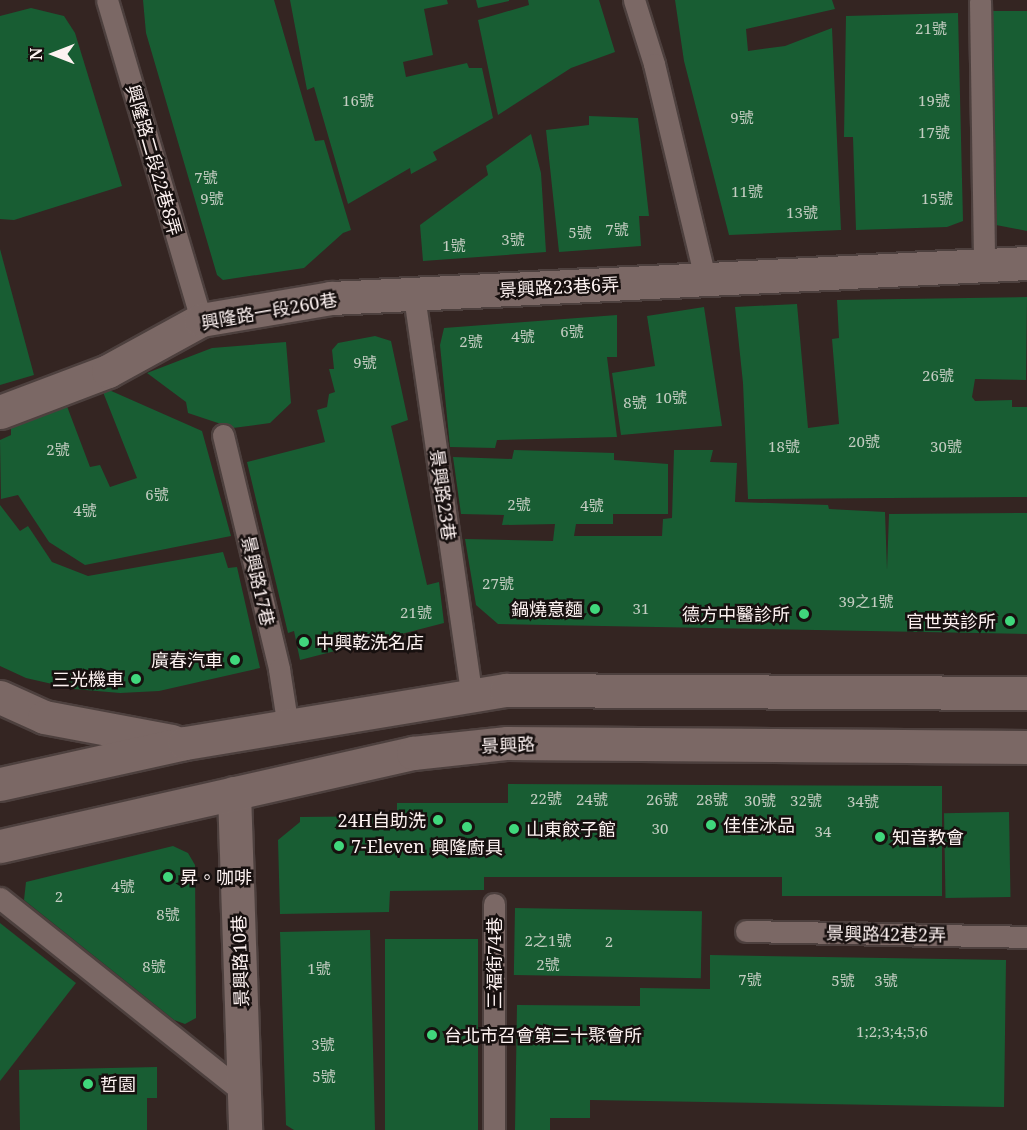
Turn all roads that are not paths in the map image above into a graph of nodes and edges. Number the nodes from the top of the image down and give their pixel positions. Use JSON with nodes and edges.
{"nodes":[{"id":1,"x":107,"y":0,"type":"edge"},
{"id":2,"x":634,"y":0,"type":"edge"},
{"id":3,"x":973,"y":0,"type":"edge"},
{"id":4,"x":989,"y":0,"type":"edge"},
{"id":5,"x":980,"y":1,"type":"edge"},
{"id":6,"x":1027,"y":263,"type":"edge"},
{"id":7,"x":984,"y":264,"type":"junction"},
{"id":8,"x":705,"y":278,"type":"junction"},
{"id":9,"x":414,"y":296,"type":"junction"},
{"id":10,"x":201,"y":320,"type":"junction"},
{"id":11,"x":0,"y":412,"type":"edge"},
{"id":12,"x":223,"y":435,"type":"dead end"},
{"id":13,"x":471,"y":693,"type":"junction"},
{"id":14,"x":1027,"y":693,"type":"edge"},
{"id":15,"x":0,"y":697,"type":"edge"},
{"id":16,"x":288,"y":727,"type":"junction"},
{"id":17,"x":185,"y":743,"type":"junction"},
{"id":18,"x":1027,"y":747,"type":"edge"},
{"id":19,"x":0,"y":784,"type":"edge"},
{"id":20,"x":234,"y":793,"type":"junction"},
{"id":21,"x":0,"y":846,"type":"edge"},
{"id":22,"x":0,"y":898,"type":"edge"},
{"id":23,"x":494,"y":904,"type":"dead end"},
{"id":24,"x":746,"y":932,"type":"dead end"},
{"id":25,"x":1027,"y":937,"type":"edge"},
{"id":26,"x":244,"y":1093,"type":"junction"},
{"id":27,"x":245,"y":1130,"type":"edge"},
{"id":28,"x":494,"y":1130,"type":"edge"}],
"edges":[{"from":1,"to":10,"type":"lane","name":"興隆路二段22巷8弄"},
{"from":2,"to":8,"type":"lane"},
{"from":3,"to":5,"type":"lane"},
{"from":4,"to":5,"type":"lane"},
{"from":5,"to":7,"type":"lane"},
{"from":6,"to":7,"type":"street","name":"景興路23巷6弄"},
{"from":7,"to":8,"type":"street","name":"景興路23巷6弄"},
{"from":8,"to":9,"type":"street","name":"景興路23巷6弄"},
{"from":9,"to":10,"type":"street","name":"興隆路一段260巷"},
{"from":9,"to":13,"type":"lane","name":"景興路23巷"},
{"from":10,"to":11,"type":"street","name":"興隆路一段260巷"},
{"from":12,"to":16,"type":"lane","name":"景興路17巷"},
{"from":13,"to":14,"type":"street"},
{"from":13,"to":16,"type":"street"},
{"from":15,"to":17,"type":"street"},
{"from":16,"to":17,"type":"street"},
{"from":17,"to":19,"type":"street"},
{"from":18,"to":20,"type":"street","name":"景興路"},
{"from":20,"to":21,"type":"street","name":"景興路"},
{"from":20,"to":26,"type":"street","name":"景興路10巷"},
{"from":22,"to":26,"type":"lane"},
{"from":23,"to":28,"type":"lane","name":"三福街74巷"},
{"from":24,"to":25,"type":"lane","name":"景興路42巷2弄"},
{"from":26,"to":27,"type":"street","name":"景興路10巷"}]}
